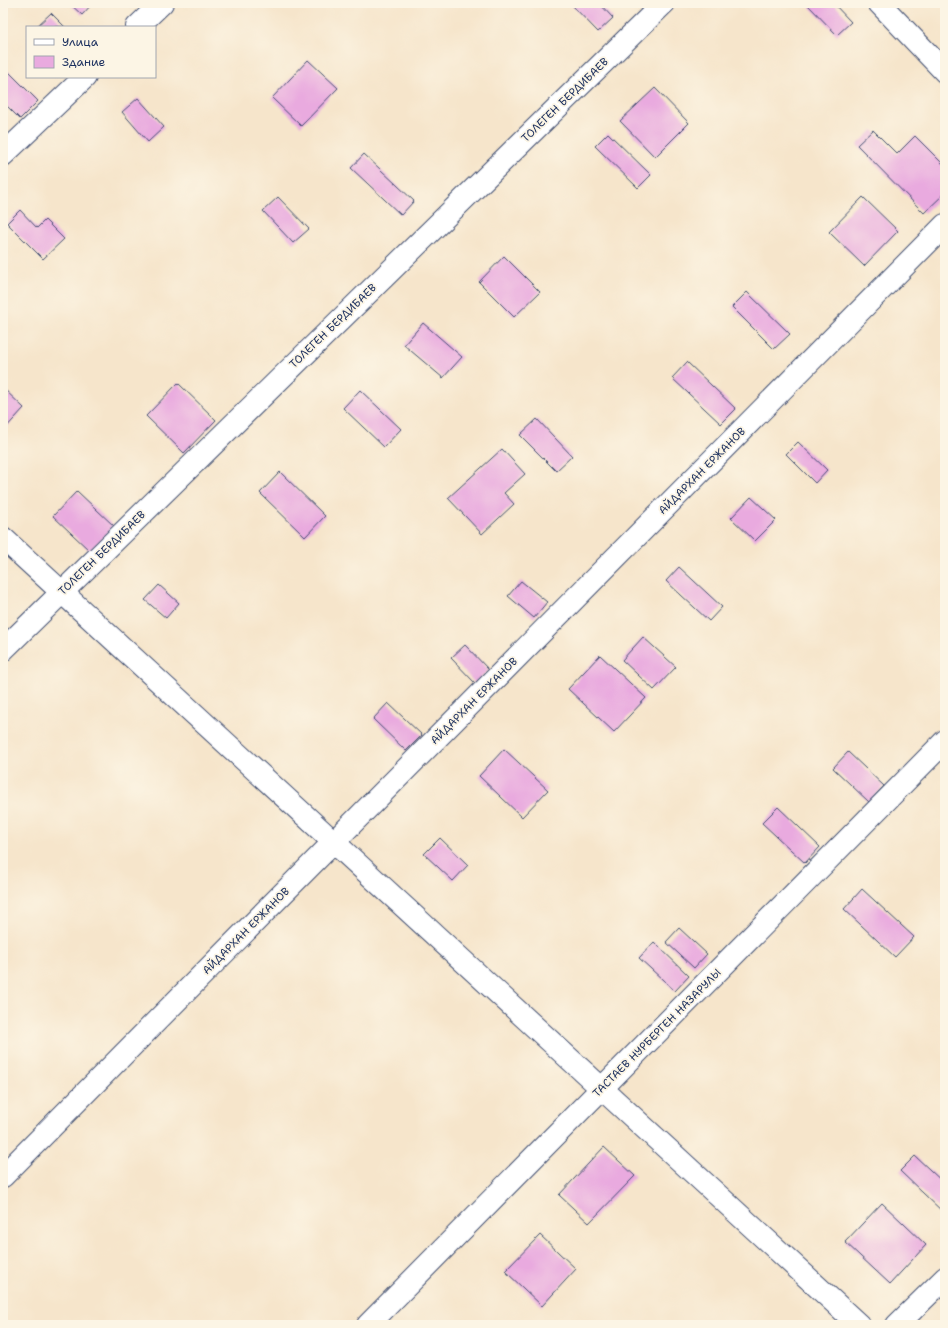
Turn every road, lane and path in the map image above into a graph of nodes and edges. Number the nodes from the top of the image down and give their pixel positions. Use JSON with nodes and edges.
{"nodes":[{"id":1,"x":162,"y":3,"type":"edge"},
{"id":2,"x":664,"y":3,"type":"edge"},
{"id":3,"x":879,"y":3,"type":"edge"},
{"id":4,"x":138,"y":26,"type":"edge"},
{"id":5,"x":945,"y":72,"type":"edge"},
{"id":6,"x":83,"y":78,"type":"edge"},
{"id":7,"x":3,"y":155,"type":"edge"},
{"id":8,"x":945,"y":226,"type":"edge"},
{"id":9,"x":3,"y":538,"type":"edge"},
{"id":10,"x":62,"y":592,"type":"junction"},
{"id":11,"x":3,"y":650,"type":"edge"},
{"id":12,"x":945,"y":741,"type":"edge"},
{"id":13,"x":334,"y":842,"type":"junction"},
{"id":14,"x":602,"y":1089,"type":"junction"},
{"id":15,"x":3,"y":1176,"type":"edge"},
{"id":16,"x":945,"y":1278,"type":"edge"},
{"id":17,"x":368,"y":1325,"type":"edge"},
{"id":18,"x":859,"y":1325,"type":"edge"},
{"id":19,"x":897,"y":1325,"type":"edge"}],
"edges":[{"from":1,"to":4,"type":"street"},
{"from":2,"to":10,"type":"street","name":"ТОЛЕГЕН БЕРДИБАЕВ"},
{"from":3,"to":5,"type":"street"},
{"from":6,"to":7,"type":"street"},
{"from":8,"to":13,"type":"street","name":"АЙДАРХАН ЕРЖАНОВ"},
{"from":9,"to":10,"type":"street"},
{"from":10,"to":11,"type":"street","name":"ТОЛЕГЕН БЕРДИБАЕВ"},
{"from":10,"to":13,"type":"street"},
{"from":12,"to":14,"type":"street","name":"ТАСТАЕВ НУРБЕРГЕН НАЗАРУЛЫ"},
{"from":13,"to":14,"type":"street"},
{"from":13,"to":15,"type":"street","name":"АЙДАРХАН ЕРЖАНОВ"},
{"from":14,"to":17,"type":"street","name":"ТАСТАЕВ НУРБЕРГЕН НАЗАРУЛЫ"},
{"from":14,"to":18,"type":"street"},
{"from":16,"to":19,"type":"street"}]}
